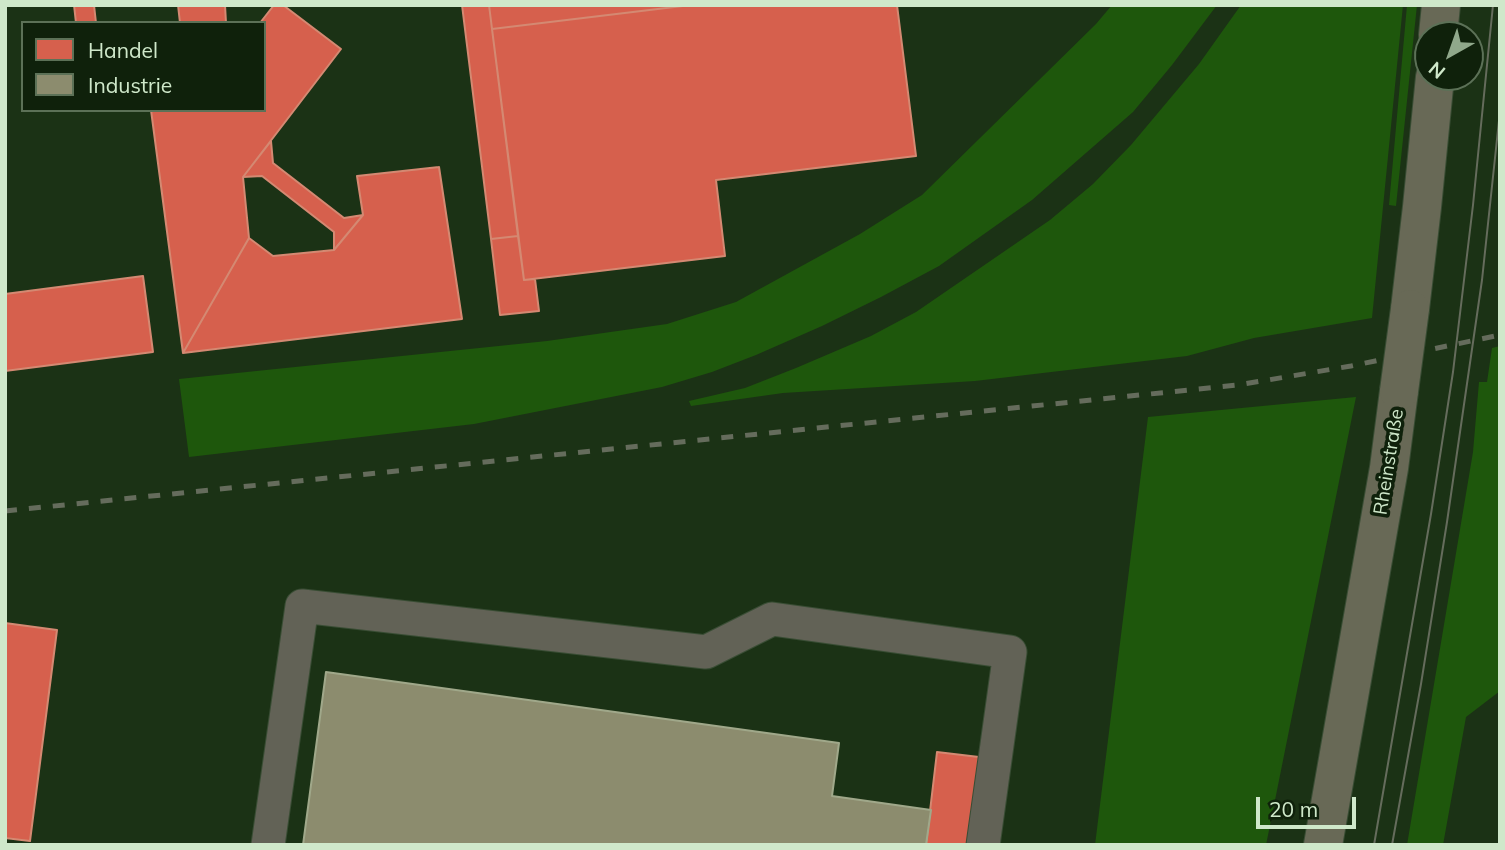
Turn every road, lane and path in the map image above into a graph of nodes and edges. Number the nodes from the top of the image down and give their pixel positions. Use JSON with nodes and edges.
{"nodes":[{"id":1,"x":1434,"y":91,"type":"edge"},
{"id":2,"x":268,"y":845,"type":"edge"},
{"id":3,"x":983,"y":845,"type":"edge"},
{"id":4,"x":1323,"y":845,"type":"edge"}],
"edges":[{"from":1,"to":4,"type":"main road","name":"Rheinstraße","bridge":true},
{"from":2,"to":3,"type":"lane"}]}
